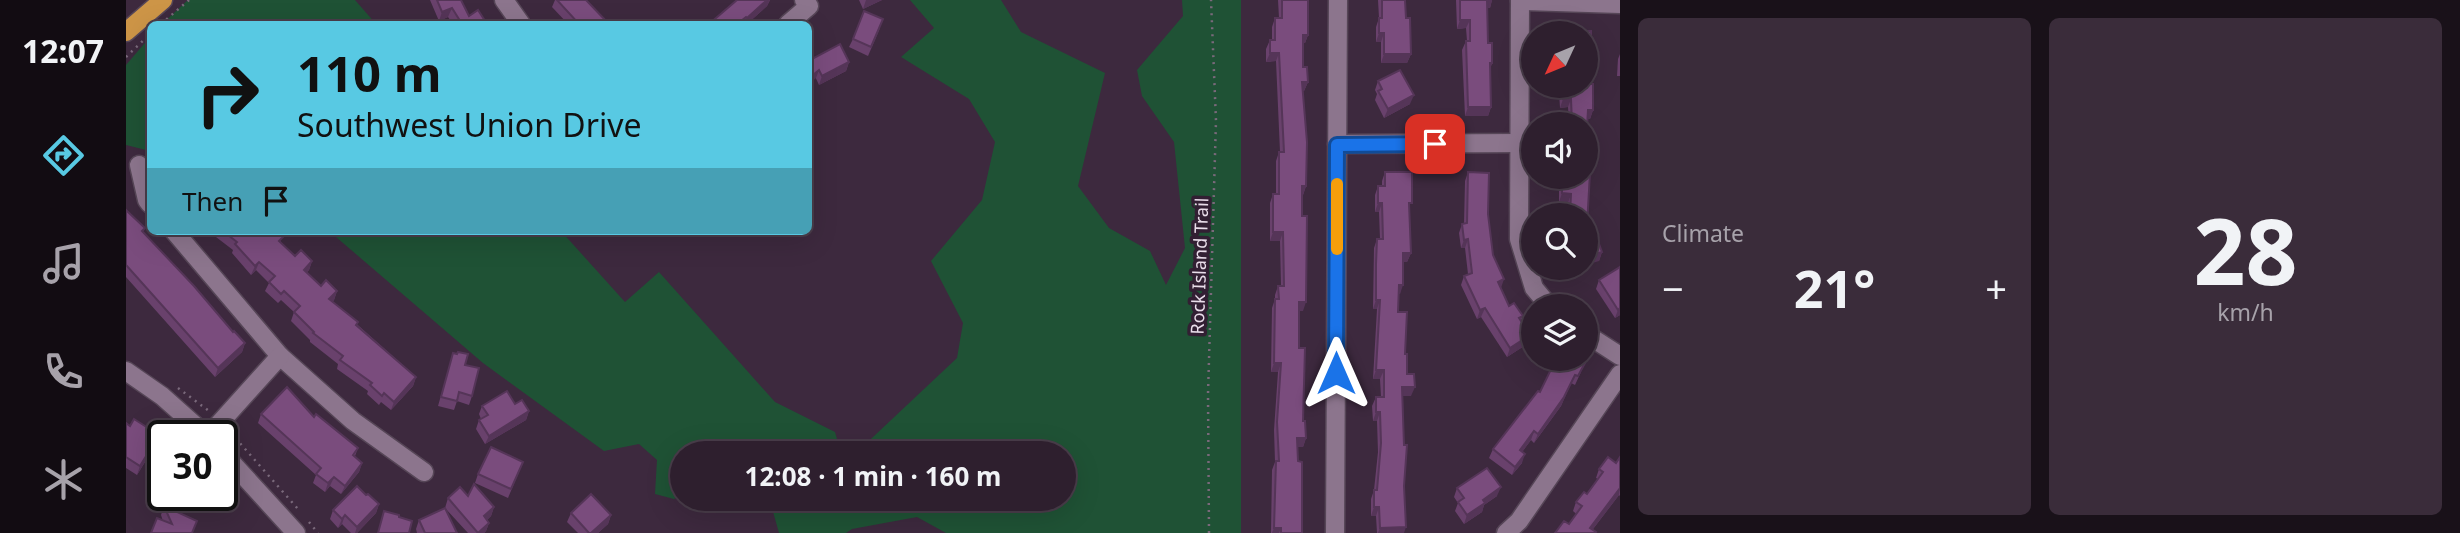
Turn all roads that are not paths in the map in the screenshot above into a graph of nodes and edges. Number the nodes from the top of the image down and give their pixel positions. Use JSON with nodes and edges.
{"nodes":[{"id":1,"x":163,"y":0,"type":"edge"},
{"id":2,"x":504,"y":0,"type":"edge"},
{"id":3,"x":804,"y":0,"type":"edge"},
{"id":4,"x":1338,"y":0,"type":"edge"},
{"id":5,"x":1520,"y":0,"type":"edge"},
{"id":6,"x":1620,"y":4,"type":"edge"},
{"id":7,"x":519,"y":21,"type":"edge"},
{"id":8,"x":792,"y":21,"type":"edge"},
{"id":9,"x":126,"y":32,"type":"edge"},
{"id":10,"x":1519,"y":143,"type":"junction"},
{"id":11,"x":1337,"y":145,"type":"junction"},
{"id":12,"x":139,"y":165,"type":"dead end"},
{"id":13,"x":147,"y":200,"type":"edge"},
{"id":14,"x":177,"y":235,"type":"edge"},
{"id":15,"x":1539,"y":294,"type":"edge"},
{"id":16,"x":1598,"y":342,"type":"edge"},
{"id":17,"x":280,"y":356,"type":"junction"},
{"id":18,"x":1620,"y":356,"type":"edge"},
{"id":19,"x":126,"y":371,"type":"edge"},
{"id":20,"x":1620,"y":374,"type":"edge"},
{"id":21,"x":190,"y":420,"type":"edge"},
{"id":22,"x":222,"y":420,"type":"edge"},
{"id":23,"x":238,"y":470,"type":"edge"},
{"id":24,"x":424,"y":472,"type":"dead end"},
{"id":25,"x":296,"y":533,"type":"edge"},
{"id":26,"x":1335,"y":533,"type":"edge"},
{"id":27,"x":1506,"y":533,"type":"edge"}],
"edges":[{"from":1,"to":9,"type":"main road"},
{"from":2,"to":7,"type":"street"},
{"from":3,"to":8,"type":"street"},
{"from":4,"to":11,"type":"street"},
{"from":5,"to":6,"type":"street"},
{"from":5,"to":10,"type":"street"},
{"from":10,"to":11,"type":"street"},
{"from":10,"to":15,"type":"street"},
{"from":11,"to":26,"type":"street"},
{"from":12,"to":13,"type":"street"},
{"from":14,"to":17,"type":"street"},
{"from":16,"to":18,"type":"street"},
{"from":17,"to":22,"type":"street"},
{"from":17,"to":24,"type":"street"},
{"from":19,"to":21,"type":"street"},
{"from":20,"to":27,"type":"street"},
{"from":23,"to":25,"type":"street"}]}
